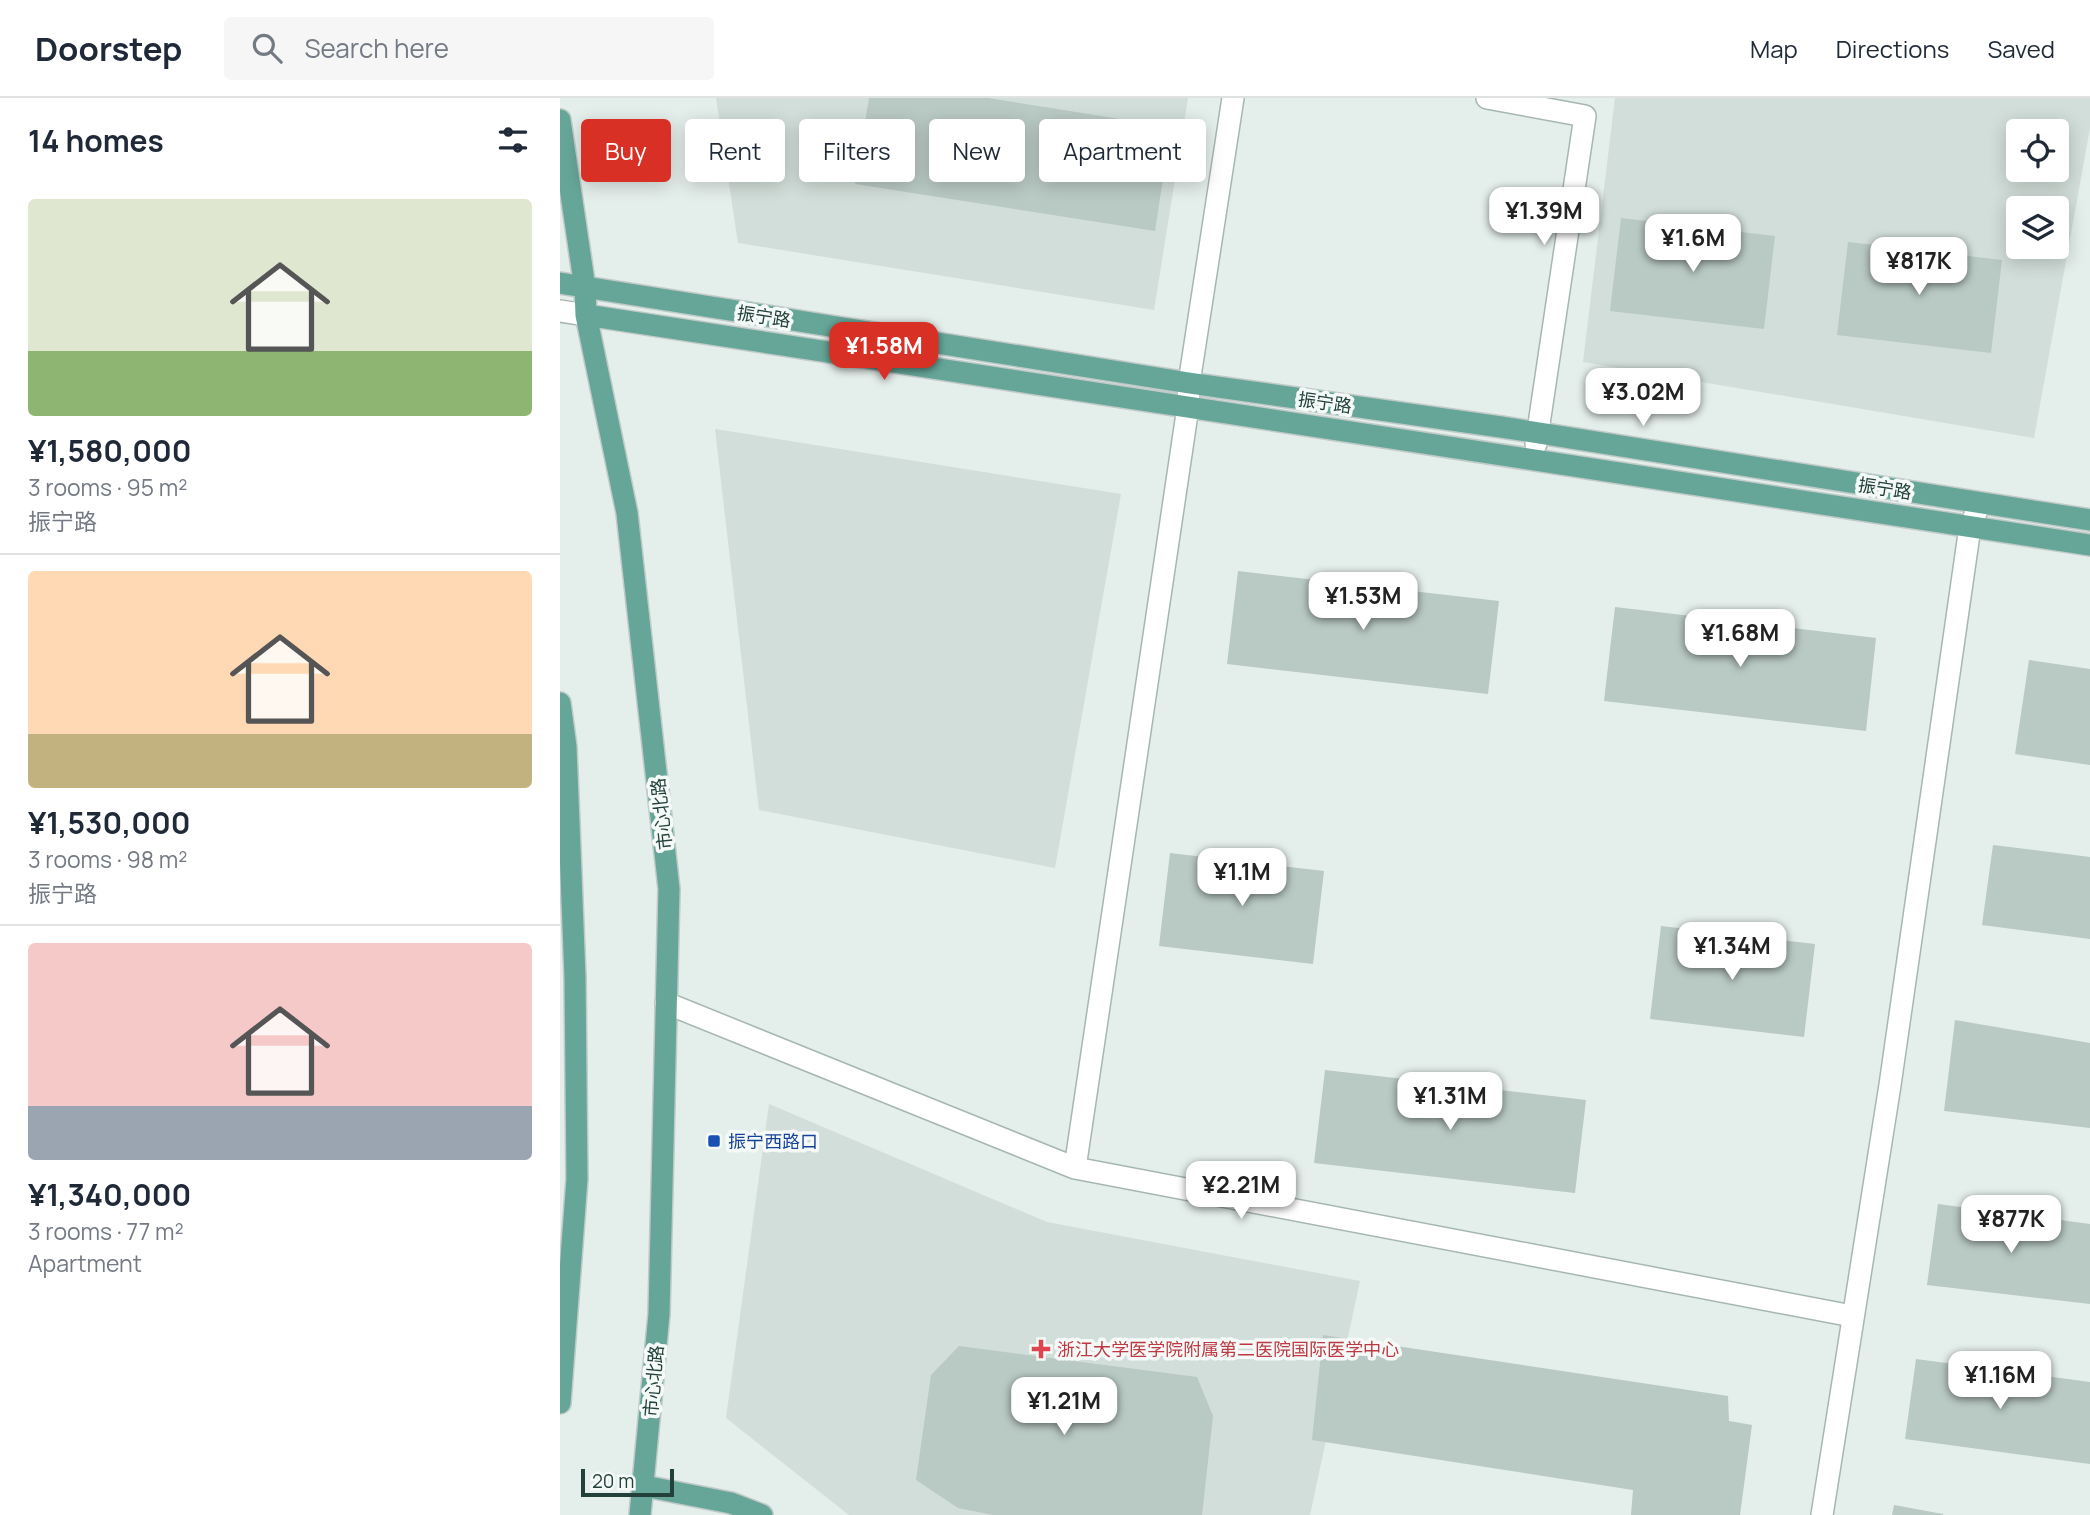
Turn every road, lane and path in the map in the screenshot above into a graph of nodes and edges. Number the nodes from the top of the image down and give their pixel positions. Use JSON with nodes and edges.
{"nodes":[{"id":1,"x":1233,"y":98,"type":"edge"},
{"id":2,"x":1487,"y":98,"type":"edge"},
{"id":3,"x":560,"y":120,"type":"edge"},
{"id":4,"x":560,"y":283,"type":"edge"},
{"id":5,"x":584,"y":288,"type":"junction"},
{"id":6,"x":560,"y":311,"type":"edge"},
{"id":7,"x":586,"y":315,"type":"junction"},
{"id":8,"x":1189,"y":383,"type":"junction"},
{"id":9,"x":1188,"y":407,"type":"junction"},
{"id":10,"x":1536,"y":438,"type":"junction"},
{"id":11,"x":1980,"y":503,"type":"junction"},
{"id":12,"x":2090,"y":520,"type":"edge"},
{"id":13,"x":1970,"y":527,"type":"junction"},
{"id":14,"x":2090,"y":545,"type":"edge"},
{"id":15,"x":560,"y":703,"type":"edge"},
{"id":16,"x":563,"y":745,"type":"edge"},
{"id":17,"x":666,"y":1003,"type":"junction"},
{"id":18,"x":1075,"y":1168,"type":"junction"},
{"id":19,"x":1852,"y":1316,"type":"junction"},
{"id":20,"x":560,"y":1404,"type":"edge"},
{"id":21,"x":644,"y":1486,"type":"junction"},
{"id":22,"x":640,"y":1515,"type":"edge"},
{"id":23,"x":762,"y":1515,"type":"edge"},
{"id":24,"x":1822,"y":1515,"type":"edge"}],
"edges":[{"from":1,"to":8,"type":"street"},
{"from":2,"to":10,"type":"street"},
{"from":3,"to":5,"type":"main road","name":"市心北路"},
{"from":4,"to":5,"type":"main road","name":"振宁路"},
{"from":5,"to":7,"type":"main road","name":"市心北路"},
{"from":5,"to":8,"type":"main road","name":"振宁路"},
{"from":6,"to":7,"type":"street","name":"振宁路"},
{"from":7,"to":9,"type":"main road","name":"振宁路"},
{"from":7,"to":17,"type":"main road","name":"市心北路"},
{"from":8,"to":9,"type":"street"},
{"from":8,"to":10,"type":"main road","name":"振宁路"},
{"from":9,"to":13,"type":"main road","name":"振宁路"},
{"from":9,"to":18,"type":"street"},
{"from":10,"to":11,"type":"main road","name":"振宁路"},
{"from":11,"to":12,"type":"main road","name":"振宁路"},
{"from":11,"to":13,"type":"street"},
{"from":13,"to":14,"type":"main road","name":"振宁路"},
{"from":13,"to":19,"type":"street"},
{"from":15,"to":16,"type":"main road"},
{"from":16,"to":20,"type":"main road"},
{"from":17,"to":18,"type":"street"},
{"from":17,"to":21,"type":"main road","name":"市心北路"},
{"from":18,"to":19,"type":"street"},
{"from":19,"to":24,"type":"street"},
{"from":21,"to":22,"type":"main road","name":"市心北路"},
{"from":21,"to":23,"type":"main road"}]}
